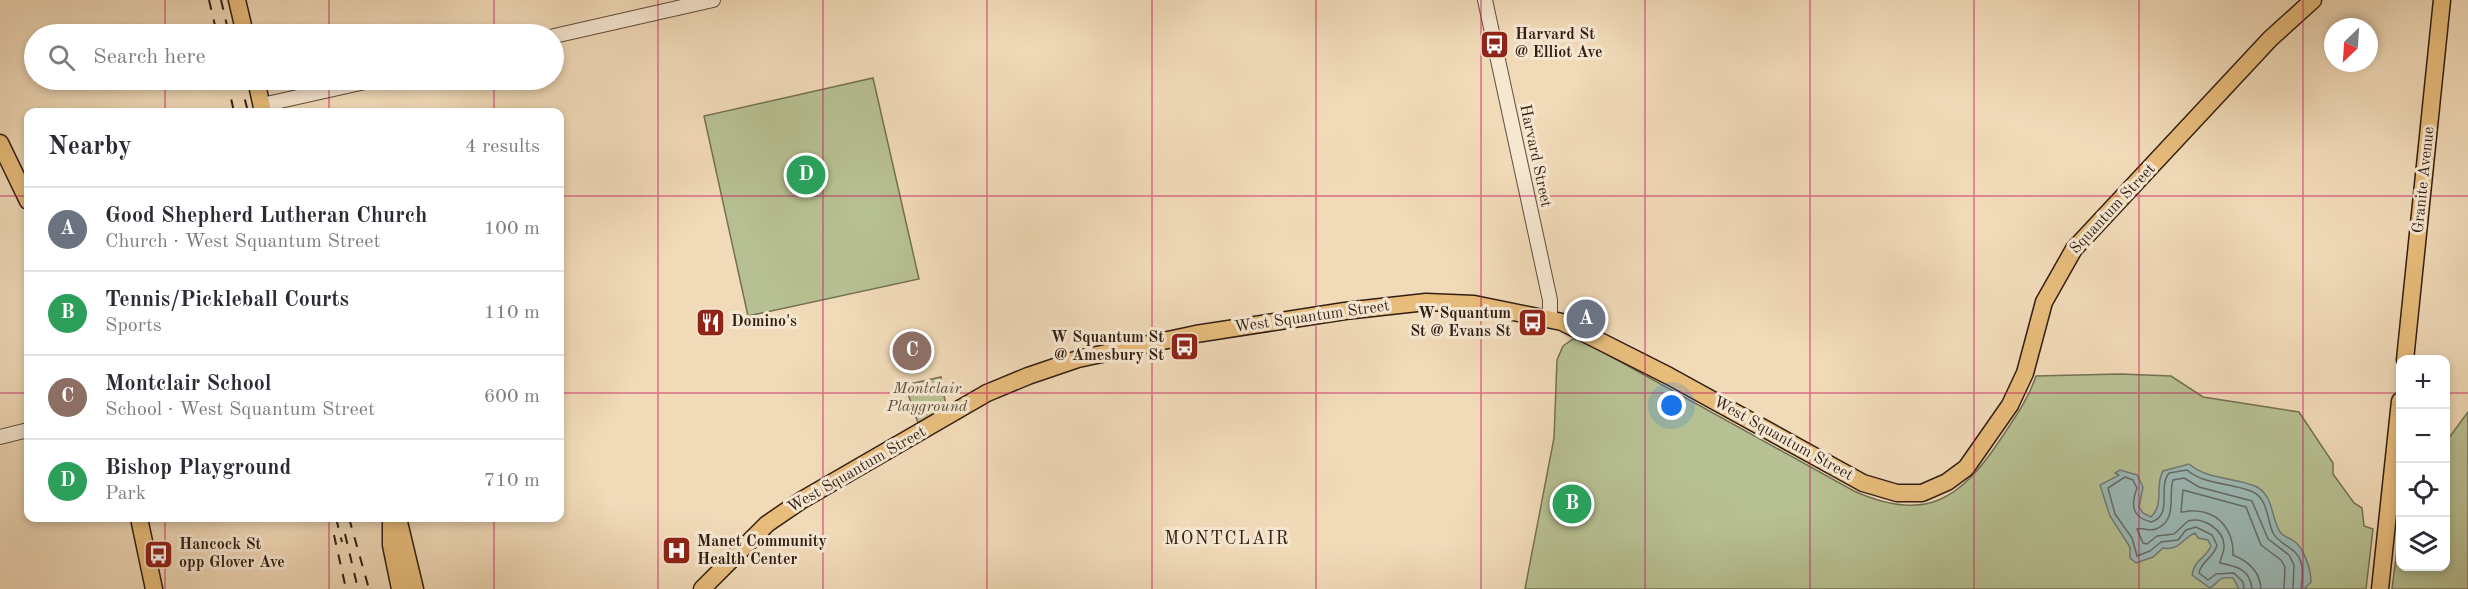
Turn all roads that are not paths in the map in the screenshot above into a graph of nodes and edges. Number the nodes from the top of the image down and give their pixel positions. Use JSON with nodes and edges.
{"nodes":[{"id":1,"x":237,"y":0,"type":"edge"},
{"id":2,"x":713,"y":0,"type":"edge"},
{"id":3,"x":1485,"y":0,"type":"edge"},
{"id":4,"x":2313,"y":0,"type":"edge"},
{"id":5,"x":2442,"y":0,"type":"edge"},
{"id":6,"x":243,"y":24,"type":"edge"},
{"id":7,"x":564,"y":34,"type":"edge"},
{"id":8,"x":258,"y":90,"type":"edge"},
{"id":9,"x":336,"y":90,"type":"edge"},
{"id":10,"x":263,"y":108,"type":"edge"},
{"id":11,"x":267,"y":108,"type":"edge"},
{"id":12,"x":0,"y":143,"type":"edge"},
{"id":13,"x":24,"y":193,"type":"edge"},
{"id":14,"x":1550,"y":319,"type":"junction"},
{"id":15,"x":2406,"y":355,"type":"edge"},
{"id":16,"x":2399,"y":409,"type":"edge"},
{"id":17,"x":24,"y":431,"type":"edge"},
{"id":18,"x":0,"y":436,"type":"edge"},
{"id":19,"x":1947,"y":483,"type":"joint"},
{"id":20,"x":140,"y":522,"type":"edge"},
{"id":21,"x":392,"y":522,"type":"edge"},
{"id":22,"x":399,"y":522,"type":"edge"},
{"id":23,"x":154,"y":589,"type":"edge"},
{"id":24,"x":400,"y":589,"type":"edge"},
{"id":25,"x":415,"y":589,"type":"edge"},
{"id":26,"x":702,"y":589,"type":"edge"},
{"id":27,"x":2380,"y":589,"type":"edge"}],
"edges":[{"from":1,"to":6,"type":"main road"},
{"from":2,"to":7,"type":"street"},
{"from":3,"to":14,"type":"street","name":"Harvard Street"},
{"from":4,"to":19,"type":"main road","name":"Squantum Street"},
{"from":5,"to":15,"type":"main road","name":"Granite Avenue"},
{"from":8,"to":10,"type":"main road"},
{"from":9,"to":11,"type":"street"},
{"from":12,"to":13,"type":"main road"},
{"from":14,"to":19,"type":"main road","name":"West Squantum Street"},
{"from":14,"to":26,"type":"main road","name":"West Squantum Street"},
{"from":16,"to":27,"type":"main road"},
{"from":17,"to":18,"type":"street"},
{"from":20,"to":23,"type":"main road"},
{"from":21,"to":24,"type":"main road"},
{"from":22,"to":25,"type":"main road"}]}
